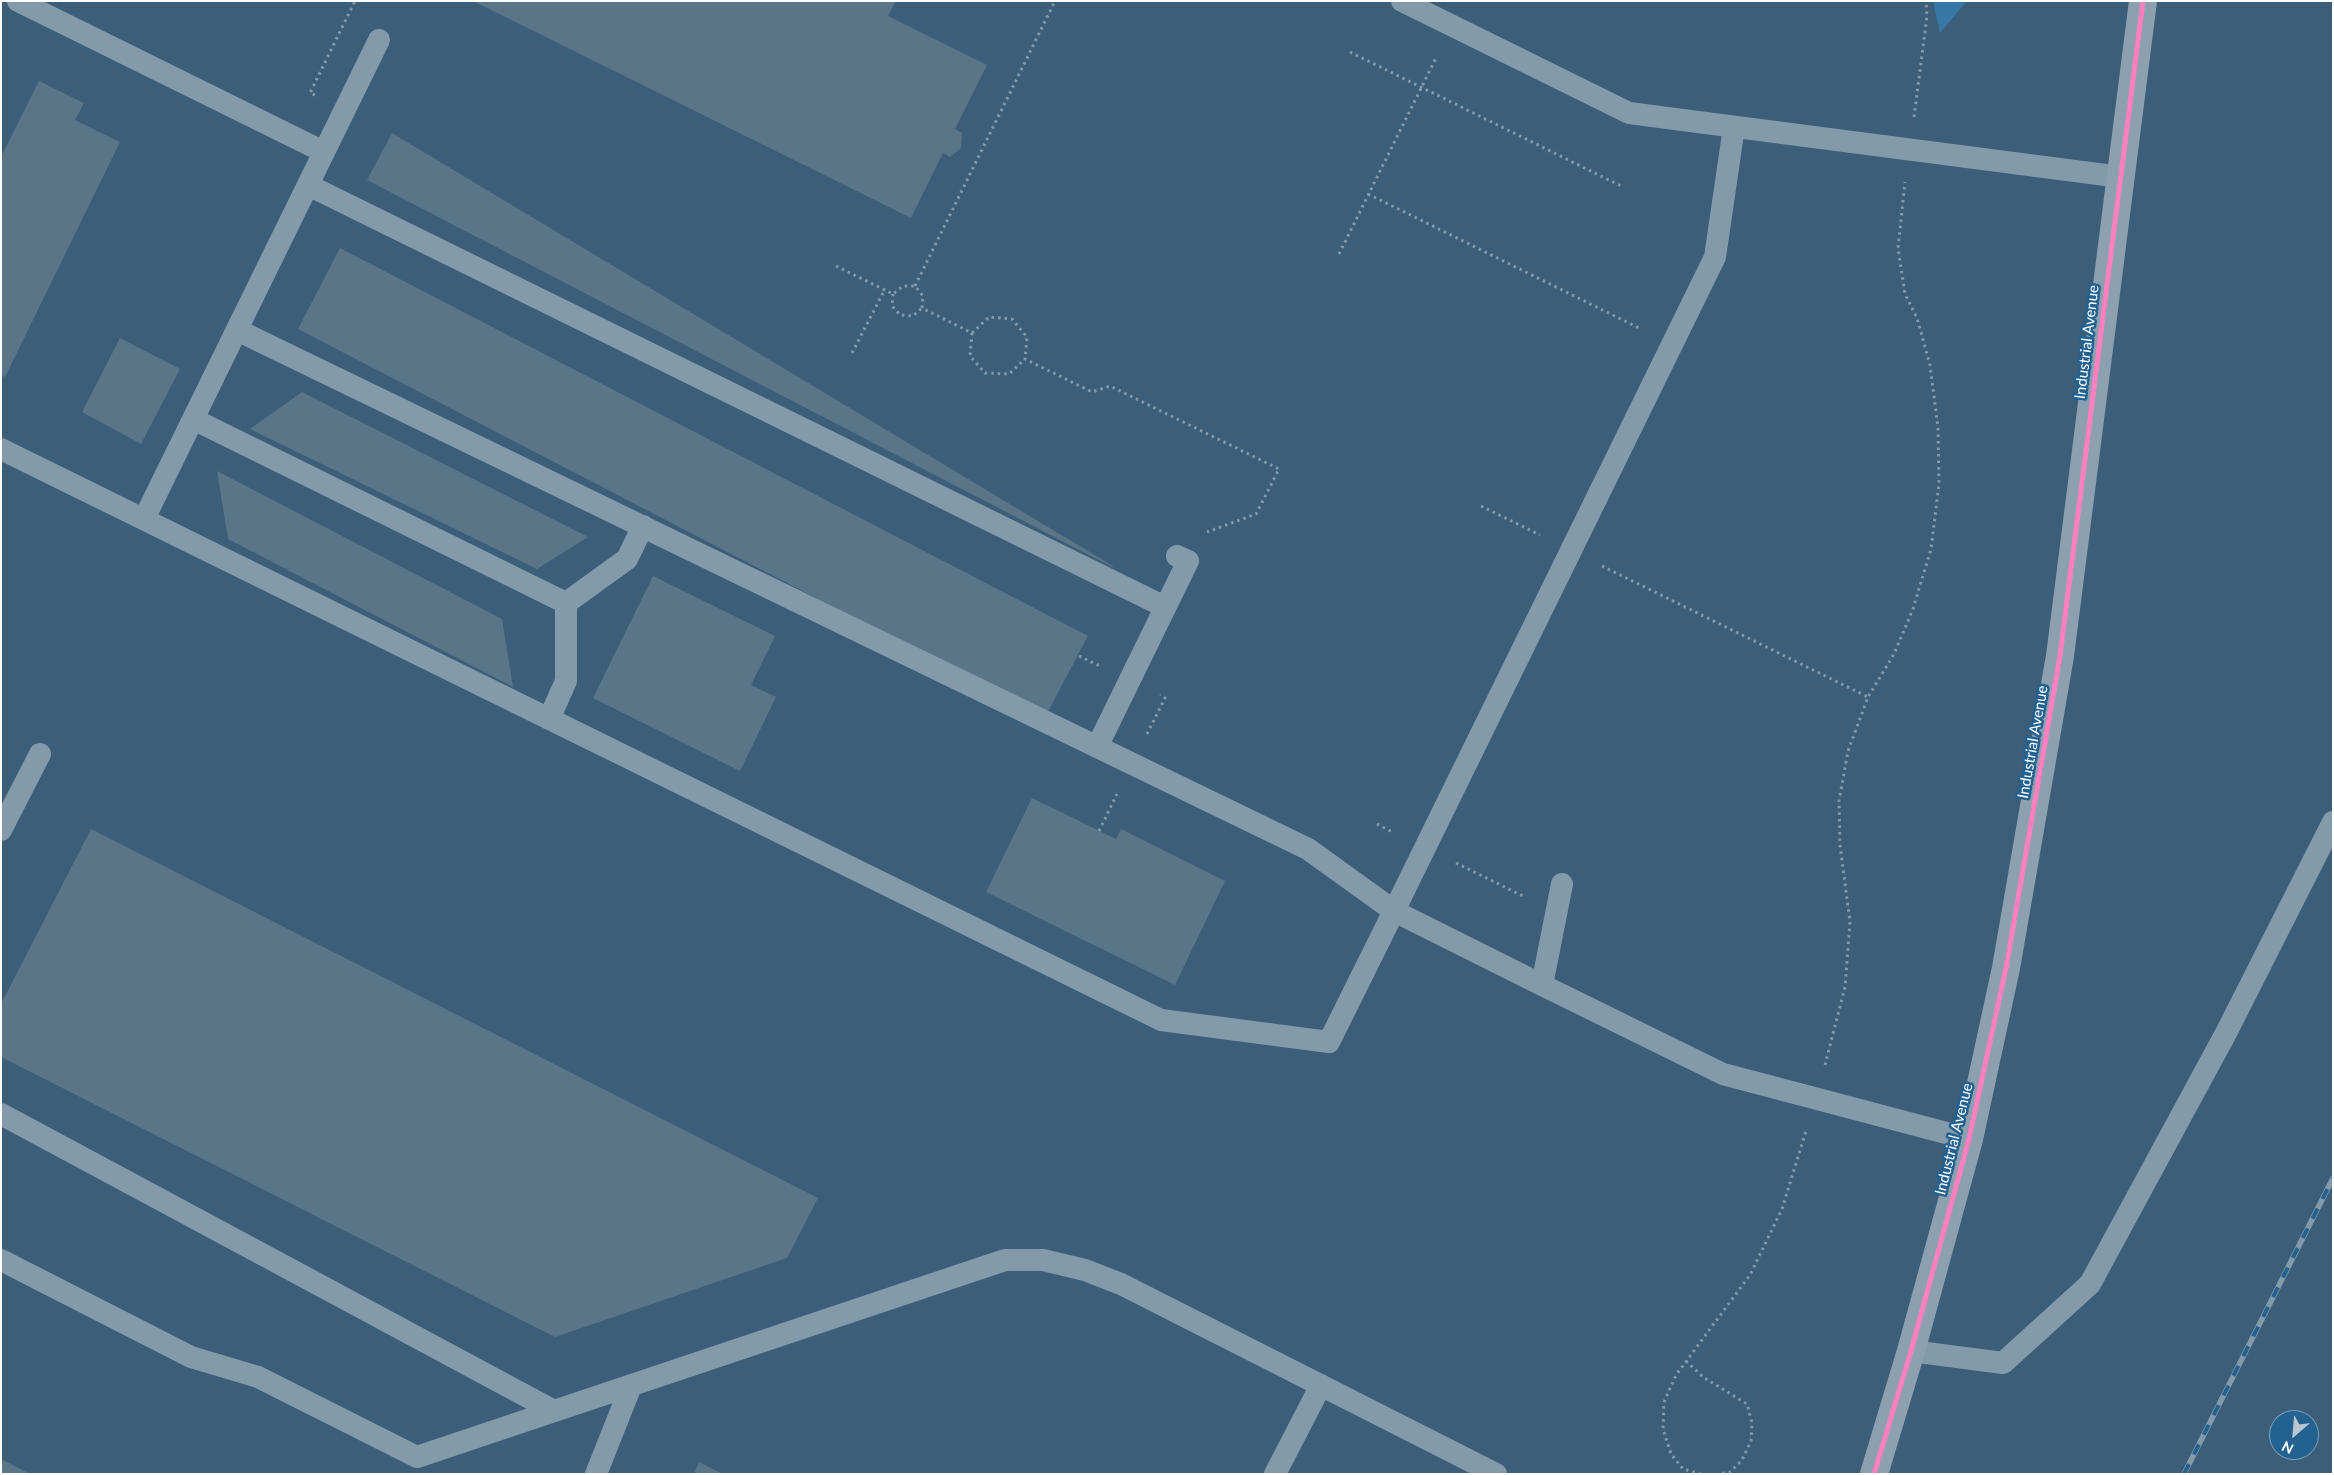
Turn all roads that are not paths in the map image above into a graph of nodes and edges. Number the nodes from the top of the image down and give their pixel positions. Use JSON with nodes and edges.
{"nodes":[{"id":1,"x":3,"y":1,"type":"edge"},
{"id":2,"x":18,"y":1,"type":"edge"},
{"id":3,"x":1402,"y":1,"type":"edge"},
{"id":4,"x":2143,"y":1,"type":"edge"},
{"id":5,"x":1,"y":5,"type":"edge"},
{"id":6,"x":379,"y":40,"type":"dead end"},
{"id":7,"x":1734,"y":127,"type":"junction"},
{"id":8,"x":324,"y":152,"type":"junction"},
{"id":9,"x":2121,"y":177,"type":"junction"},
{"id":10,"x":308,"y":185,"type":"junction"},
{"id":11,"x":237,"y":330,"type":"junction"},
{"id":12,"x":193,"y":419,"type":"junction"},
{"id":13,"x":1,"y":449,"type":"edge"},
{"id":14,"x":144,"y":519,"type":"junction"},
{"id":15,"x":643,"y":526,"type":"junction"},
{"id":16,"x":1177,"y":556,"type":"road end"},
{"id":17,"x":566,"y":603,"type":"junction"},
{"id":18,"x":1165,"y":607,"type":"junction"},
{"id":19,"x":548,"y":719,"type":"junction"},
{"id":20,"x":1097,"y":746,"type":"junction"},
{"id":21,"x":40,"y":754,"type":"dead end"},
{"id":22,"x":2333,"y":822,"type":"edge"},
{"id":23,"x":1,"y":830,"type":"edge"},
{"id":24,"x":1562,"y":884,"type":"dead end"},
{"id":25,"x":1394,"y":911,"type":"junction"},
{"id":26,"x":1542,"y":985,"type":"junction"},
{"id":27,"x":1,"y":1114,"type":"edge"},
{"id":28,"x":1969,"y":1139,"type":"junction"},
{"id":29,"x":1,"y":1260,"type":"edge"},
{"id":30,"x":1911,"y":1351,"type":"junction"},
{"id":31,"x":1321,"y":1385,"type":"junction"},
{"id":32,"x":631,"y":1386,"type":"junction"},
{"id":33,"x":554,"y":1411,"type":"junction"},
{"id":34,"x":415,"y":1466,"type":"edge"},
{"id":35,"x":596,"y":1474,"type":"edge"},
{"id":36,"x":1275,"y":1474,"type":"edge"},
{"id":37,"x":1496,"y":1474,"type":"edge"},
{"id":38,"x":1874,"y":1474,"type":"edge"}],
"edges":[{"from":1,"to":5,"type":"lane"},
{"from":2,"to":8,"type":"lane"},
{"from":3,"to":7,"type":"lane"},
{"from":4,"to":9,"type":"street","name":"Industrial Avenue"},
{"from":6,"to":8,"type":"lane"},
{"from":7,"to":9,"type":"lane"},
{"from":7,"to":25,"type":"lane"},
{"from":8,"to":10,"type":"lane"},
{"from":9,"to":28,"type":"street","name":"Industrial Avenue"},
{"from":10,"to":11,"type":"lane"},
{"from":10,"to":18,"type":"lane"},
{"from":11,"to":12,"type":"lane"},
{"from":11,"to":15,"type":"lane"},
{"from":12,"to":14,"type":"lane"},
{"from":12,"to":17,"type":"lane"},
{"from":13,"to":14,"type":"lane"},
{"from":14,"to":19,"type":"lane"},
{"from":15,"to":17,"type":"lane"},
{"from":15,"to":20,"type":"lane"},
{"from":16,"to":18,"type":"lane"},
{"from":17,"to":19,"type":"lane"},
{"from":18,"to":20,"type":"lane"},
{"from":19,"to":25,"type":"lane"},
{"from":20,"to":25,"type":"lane"},
{"from":21,"to":23,"type":"lane"},
{"from":22,"to":30,"type":"lane"},
{"from":24,"to":26,"type":"lane"},
{"from":25,"to":26,"type":"lane"},
{"from":26,"to":28,"type":"lane"},
{"from":27,"to":33,"type":"lane"},
{"from":28,"to":30,"type":"street","name":"Industrial Avenue"},
{"from":29,"to":34,"type":"lane"},
{"from":30,"to":38,"type":"street","name":"Industrial Avenue"},
{"from":31,"to":32,"type":"lane"},
{"from":31,"to":36,"type":"lane"},
{"from":31,"to":37,"type":"lane"},
{"from":32,"to":33,"type":"lane"},
{"from":32,"to":35,"type":"lane"},
{"from":33,"to":34,"type":"lane"}]}
